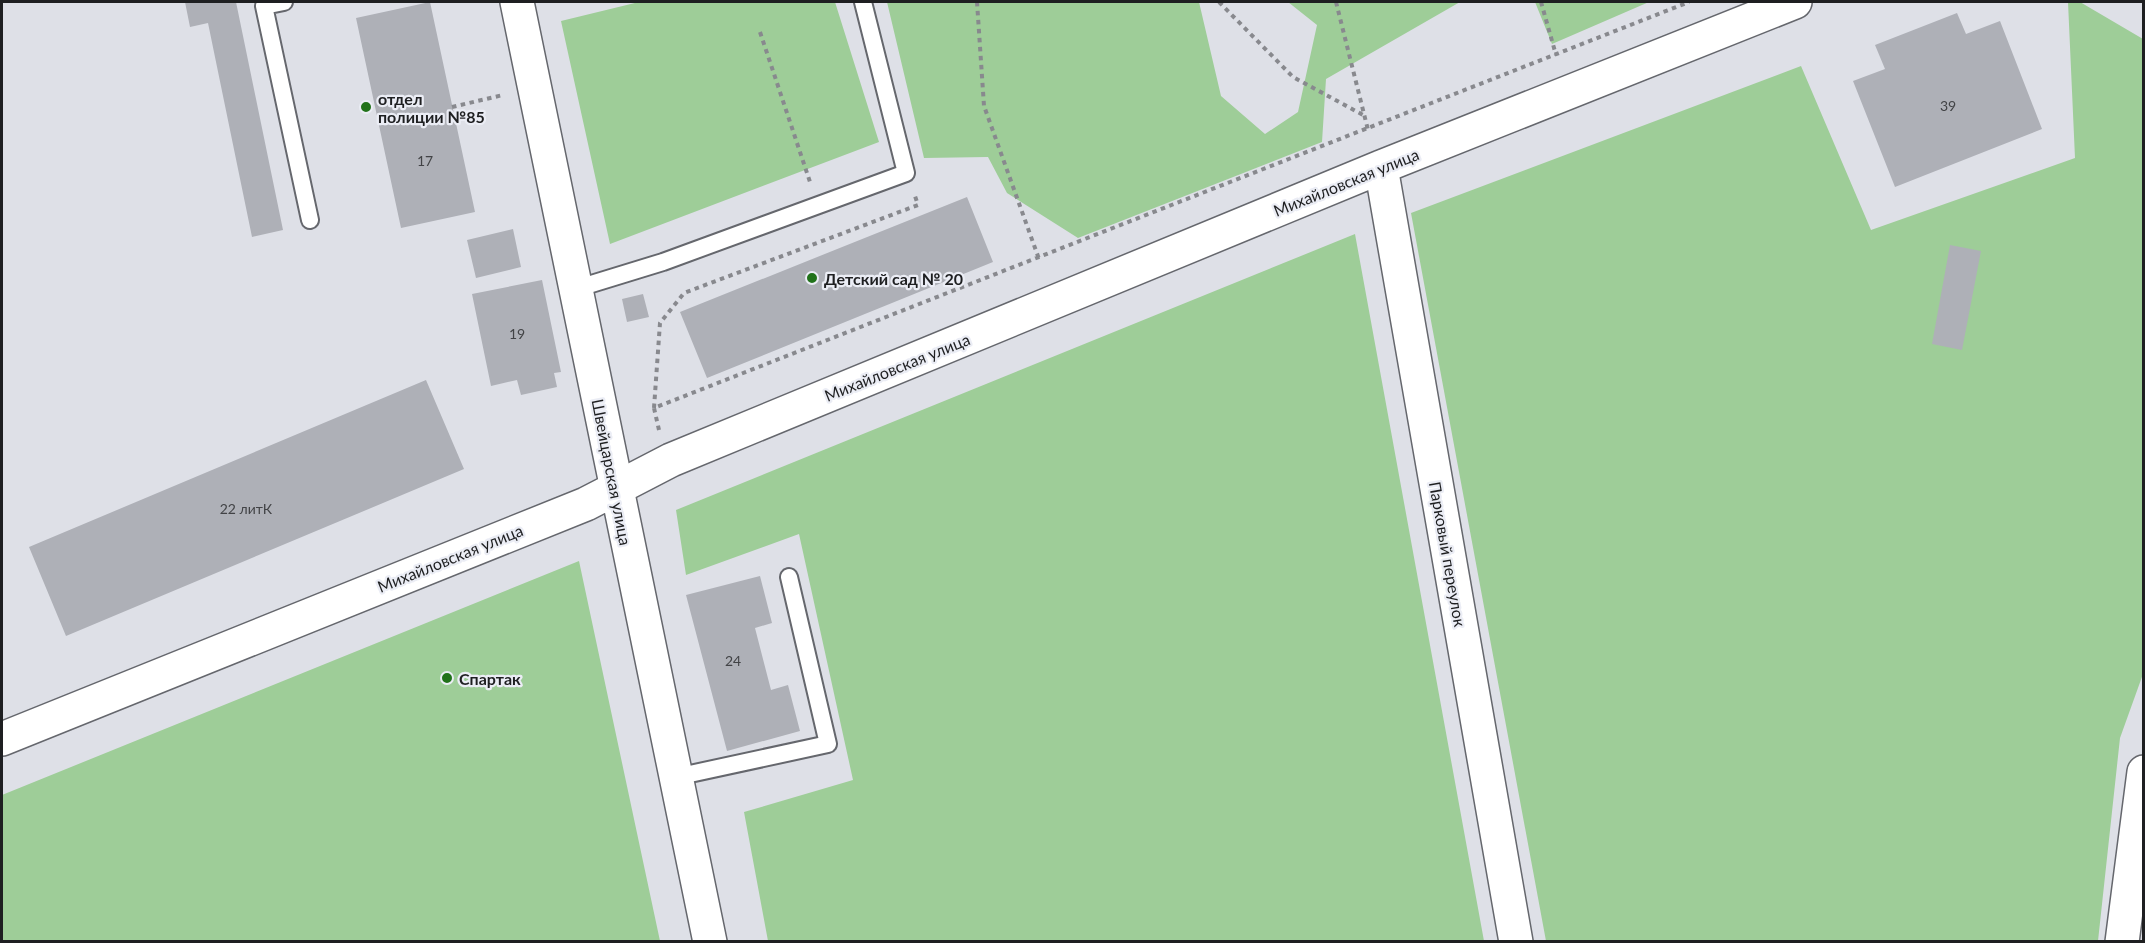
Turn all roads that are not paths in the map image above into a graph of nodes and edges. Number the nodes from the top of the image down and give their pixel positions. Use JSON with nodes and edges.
{"nodes":[{"id":1,"x":284,"y":2,"type":"edge"},
{"id":2,"x":520,"y":2,"type":"edge"},
{"id":3,"x":863,"y":2,"type":"edge"},
{"id":4,"x":1795,"y":2,"type":"edge"},
{"id":5,"x":1381,"y":167,"type":"junction"},
{"id":6,"x":310,"y":220,"type":"dead end"},
{"id":7,"x":576,"y":288,"type":"junction"},
{"id":8,"x":617,"y":488,"type":"junction"},
{"id":9,"x":789,"y":576,"type":"dead end"},
{"id":10,"x":2,"y":739,"type":"edge"},
{"id":11,"x":2144,"y":772,"type":"edge"},
{"id":12,"x":676,"y":777,"type":"junction"},
{"id":13,"x":710,"y":942,"type":"edge"},
{"id":14,"x":1516,"y":942,"type":"edge"},
{"id":15,"x":2122,"y":942,"type":"edge"}],
"edges":[{"from":1,"to":6,"type":"lane"},
{"from":2,"to":7,"type":"street","name":"Швейцарская улица"},
{"from":3,"to":7,"type":"lane"},
{"from":4,"to":5,"type":"street","name":"Михайловская улица"},
{"from":5,"to":8,"type":"street","name":"Михайловская улица"},
{"from":5,"to":14,"type":"street","name":"Парковый переулок"},
{"from":7,"to":8,"type":"street","name":"Швейцарская улица"},
{"from":8,"to":10,"type":"street","name":"Михайловская улица"},
{"from":8,"to":12,"type":"street","name":"Швейцарская улица"},
{"from":9,"to":12,"type":"lane"},
{"from":11,"to":15,"type":"street"},
{"from":12,"to":13,"type":"street","name":"Швейцарская улица"}]}
